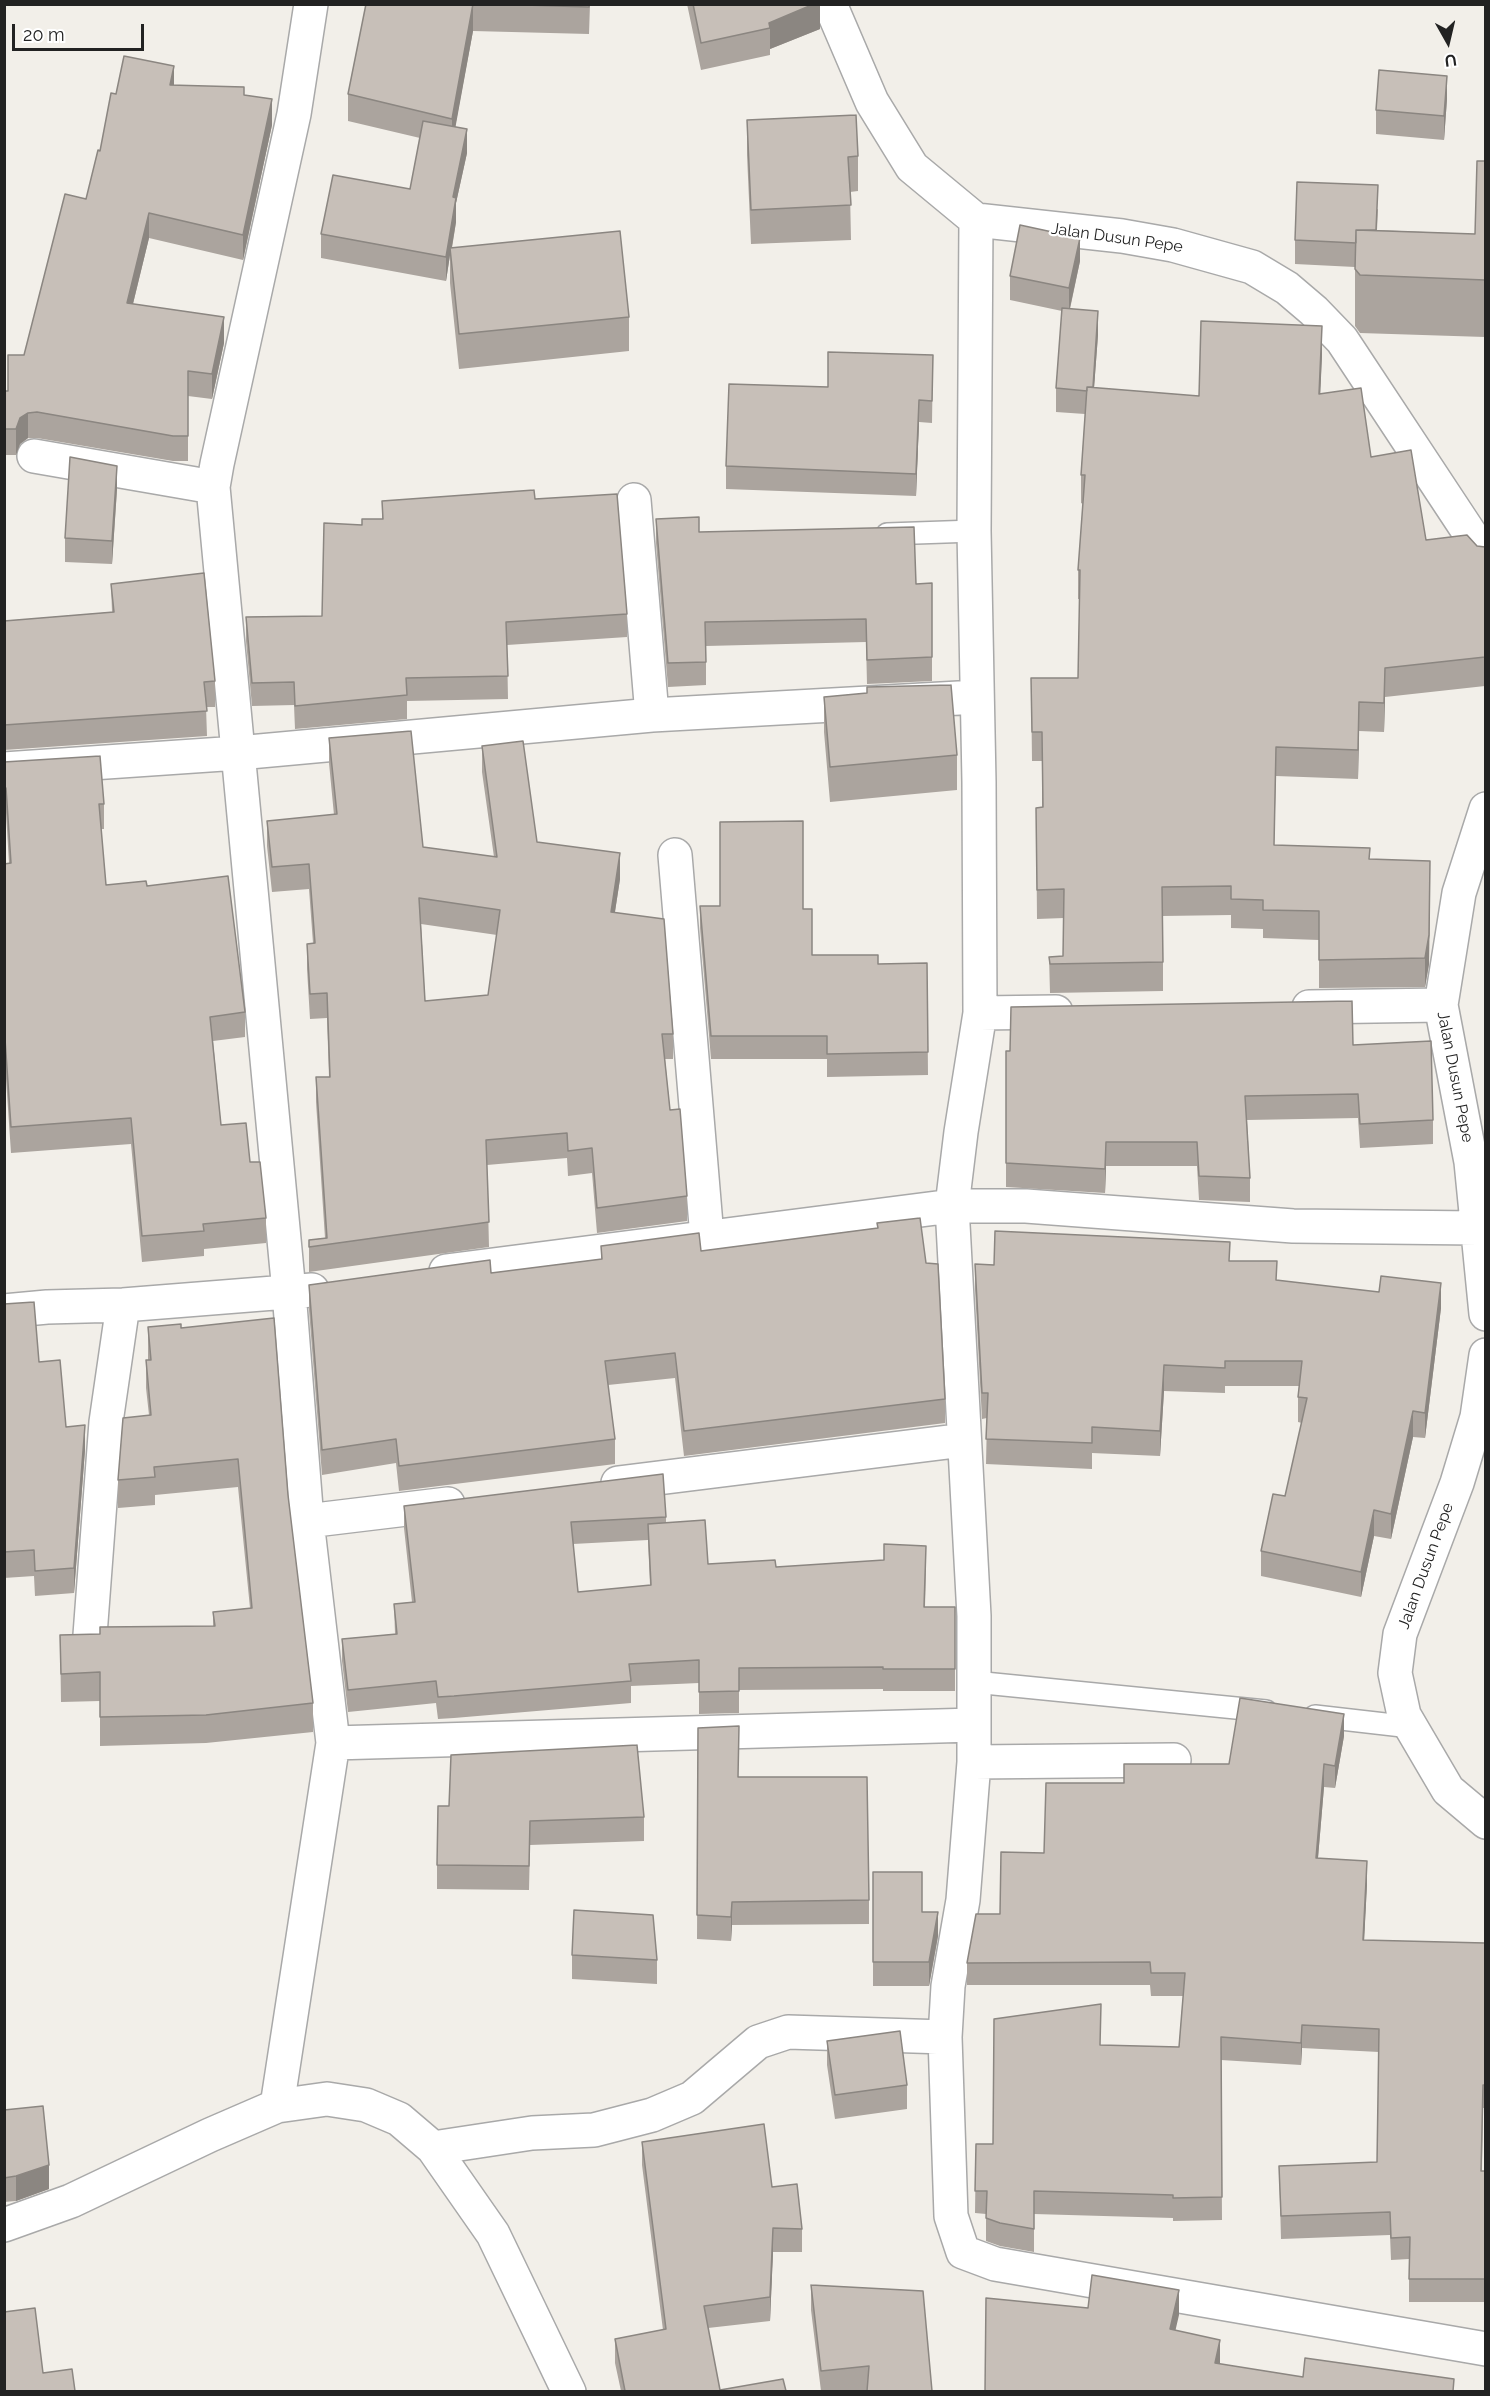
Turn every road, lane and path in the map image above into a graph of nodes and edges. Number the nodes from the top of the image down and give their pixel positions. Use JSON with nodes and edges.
{"nodes":[{"id":1,"x":311,"y":4,"type":"edge"},
{"id":2,"x":830,"y":4,"type":"edge"},
{"id":3,"x":976,"y":220,"type":"junction"},
{"id":4,"x":34,"y":456,"type":"dead end"},
{"id":5,"x":213,"y":487,"type":"junction"},
{"id":6,"x":634,"y":500,"type":"dead end"},
{"id":7,"x":974,"y":531,"type":"junction"},
{"id":8,"x":867,"y":535,"type":"edge"},
{"id":9,"x":1485,"y":558,"type":"edge"},
{"id":10,"x":977,"y":698,"type":"junction"},
{"id":11,"x":652,"y":714,"type":"junction"},
{"id":12,"x":237,"y":753,"type":"junction"},
{"id":13,"x":4,"y":769,"type":"edge"},
{"id":14,"x":1485,"y":809,"type":"edge"},
{"id":15,"x":675,"y":855,"type":"dead end"},
{"id":16,"x":1441,"y":1005,"type":"junction"},
{"id":17,"x":1275,"y":1008,"type":"edge"},
{"id":18,"x":1086,"y":1011,"type":"edge"},
{"id":19,"x":980,"y":1013,"type":"junction"},
{"id":20,"x":1478,"y":1161,"type":"edge"},
{"id":21,"x":952,"y":1206,"type":"junction"},
{"id":22,"x":1478,"y":1228,"type":"junction"},
{"id":23,"x":707,"y":1237,"type":"junction"},
{"id":24,"x":415,"y":1275,"type":"edge"},
{"id":25,"x":336,"y":1288,"type":"edge"},
{"id":26,"x":289,"y":1292,"type":"junction"},
{"id":27,"x":123,"y":1305,"type":"junction"},
{"id":28,"x":4,"y":1311,"type":"edge"},
{"id":29,"x":1485,"y":1314,"type":"edge"},
{"id":30,"x":1485,"y":1355,"type":"edge"},
{"id":31,"x":964,"y":1440,"type":"junction"},
{"id":32,"x":588,"y":1486,"type":"edge"},
{"id":33,"x":483,"y":1499,"type":"edge"},
{"id":34,"x":307,"y":1521,"type":"junction"},
{"id":35,"x":90,"y":1635,"type":"edge"},
{"id":36,"x":974,"y":1682,"type":"junction"},
{"id":37,"x":974,"y":1725,"type":"junction"},
{"id":38,"x":1411,"y":1727,"type":"junction"},
{"id":39,"x":333,"y":1743,"type":"junction"},
{"id":40,"x":1174,"y":1760,"type":"dead end"},
{"id":41,"x":974,"y":1762,"type":"junction"},
{"id":42,"x":1485,"y":1822,"type":"edge"},
{"id":43,"x":945,"y":2037,"type":"junction"},
{"id":44,"x":277,"y":2106,"type":"junction"},
{"id":45,"x":433,"y":2148,"type":"junction"},
{"id":46,"x":4,"y":2225,"type":"edge"},
{"id":47,"x":1485,"y":2349,"type":"edge"},
{"id":48,"x":569,"y":2391,"type":"edge"}],
"edges":[{"from":1,"to":5,"type":"street"},
{"from":2,"to":3,"type":"street"},
{"from":3,"to":7,"type":"street"},
{"from":3,"to":9,"type":"street","name":"Jalan Dusun Pepe"},
{"from":4,"to":5,"type":"street"},
{"from":5,"to":12,"type":"street"},
{"from":6,"to":11,"type":"street"},
{"from":7,"to":8,"type":"lane"},
{"from":7,"to":10,"type":"street"},
{"from":10,"to":11,"type":"street"},
{"from":10,"to":19,"type":"street"},
{"from":11,"to":12,"type":"street"},
{"from":12,"to":13,"type":"street"},
{"from":12,"to":26,"type":"street"},
{"from":14,"to":16,"type":"street","name":"Jalan Dusun Pepe"},
{"from":15,"to":23,"type":"street"},
{"from":16,"to":17,"type":"street"},
{"from":16,"to":20,"type":"street","name":"Jalan Dusun Pepe"},
{"from":18,"to":19,"type":"street"},
{"from":19,"to":21,"type":"street"},
{"from":20,"to":22,"type":"street","name":"Jalan Dusun Pepe"},
{"from":21,"to":22,"type":"street"},
{"from":21,"to":23,"type":"street"},
{"from":21,"to":31,"type":"street"},
{"from":22,"to":29,"type":"street","name":"Jalan Dusun Pepe"},
{"from":23,"to":24,"type":"street"},
{"from":25,"to":26,"type":"street"},
{"from":26,"to":27,"type":"street"},
{"from":26,"to":34,"type":"street"},
{"from":27,"to":28,"type":"street"},
{"from":27,"to":35,"type":"street"},
{"from":30,"to":38,"type":"street","name":"Jalan Dusun Pepe"},
{"from":31,"to":32,"type":"street"},
{"from":31,"to":36,"type":"street"},
{"from":33,"to":34,"type":"street"},
{"from":34,"to":39,"type":"street"},
{"from":36,"to":37,"type":"street"},
{"from":36,"to":38,"type":"lane"},
{"from":37,"to":39,"type":"street"},
{"from":37,"to":41,"type":"street"},
{"from":38,"to":42,"type":"street","name":"Jalan Dusun Pepe"},
{"from":39,"to":44,"type":"street"},
{"from":40,"to":41,"type":"street"},
{"from":41,"to":43,"type":"street"},
{"from":43,"to":45,"type":"street"},
{"from":43,"to":47,"type":"street"},
{"from":44,"to":45,"type":"street"},
{"from":44,"to":46,"type":"street"},
{"from":45,"to":48,"type":"street"}]}
